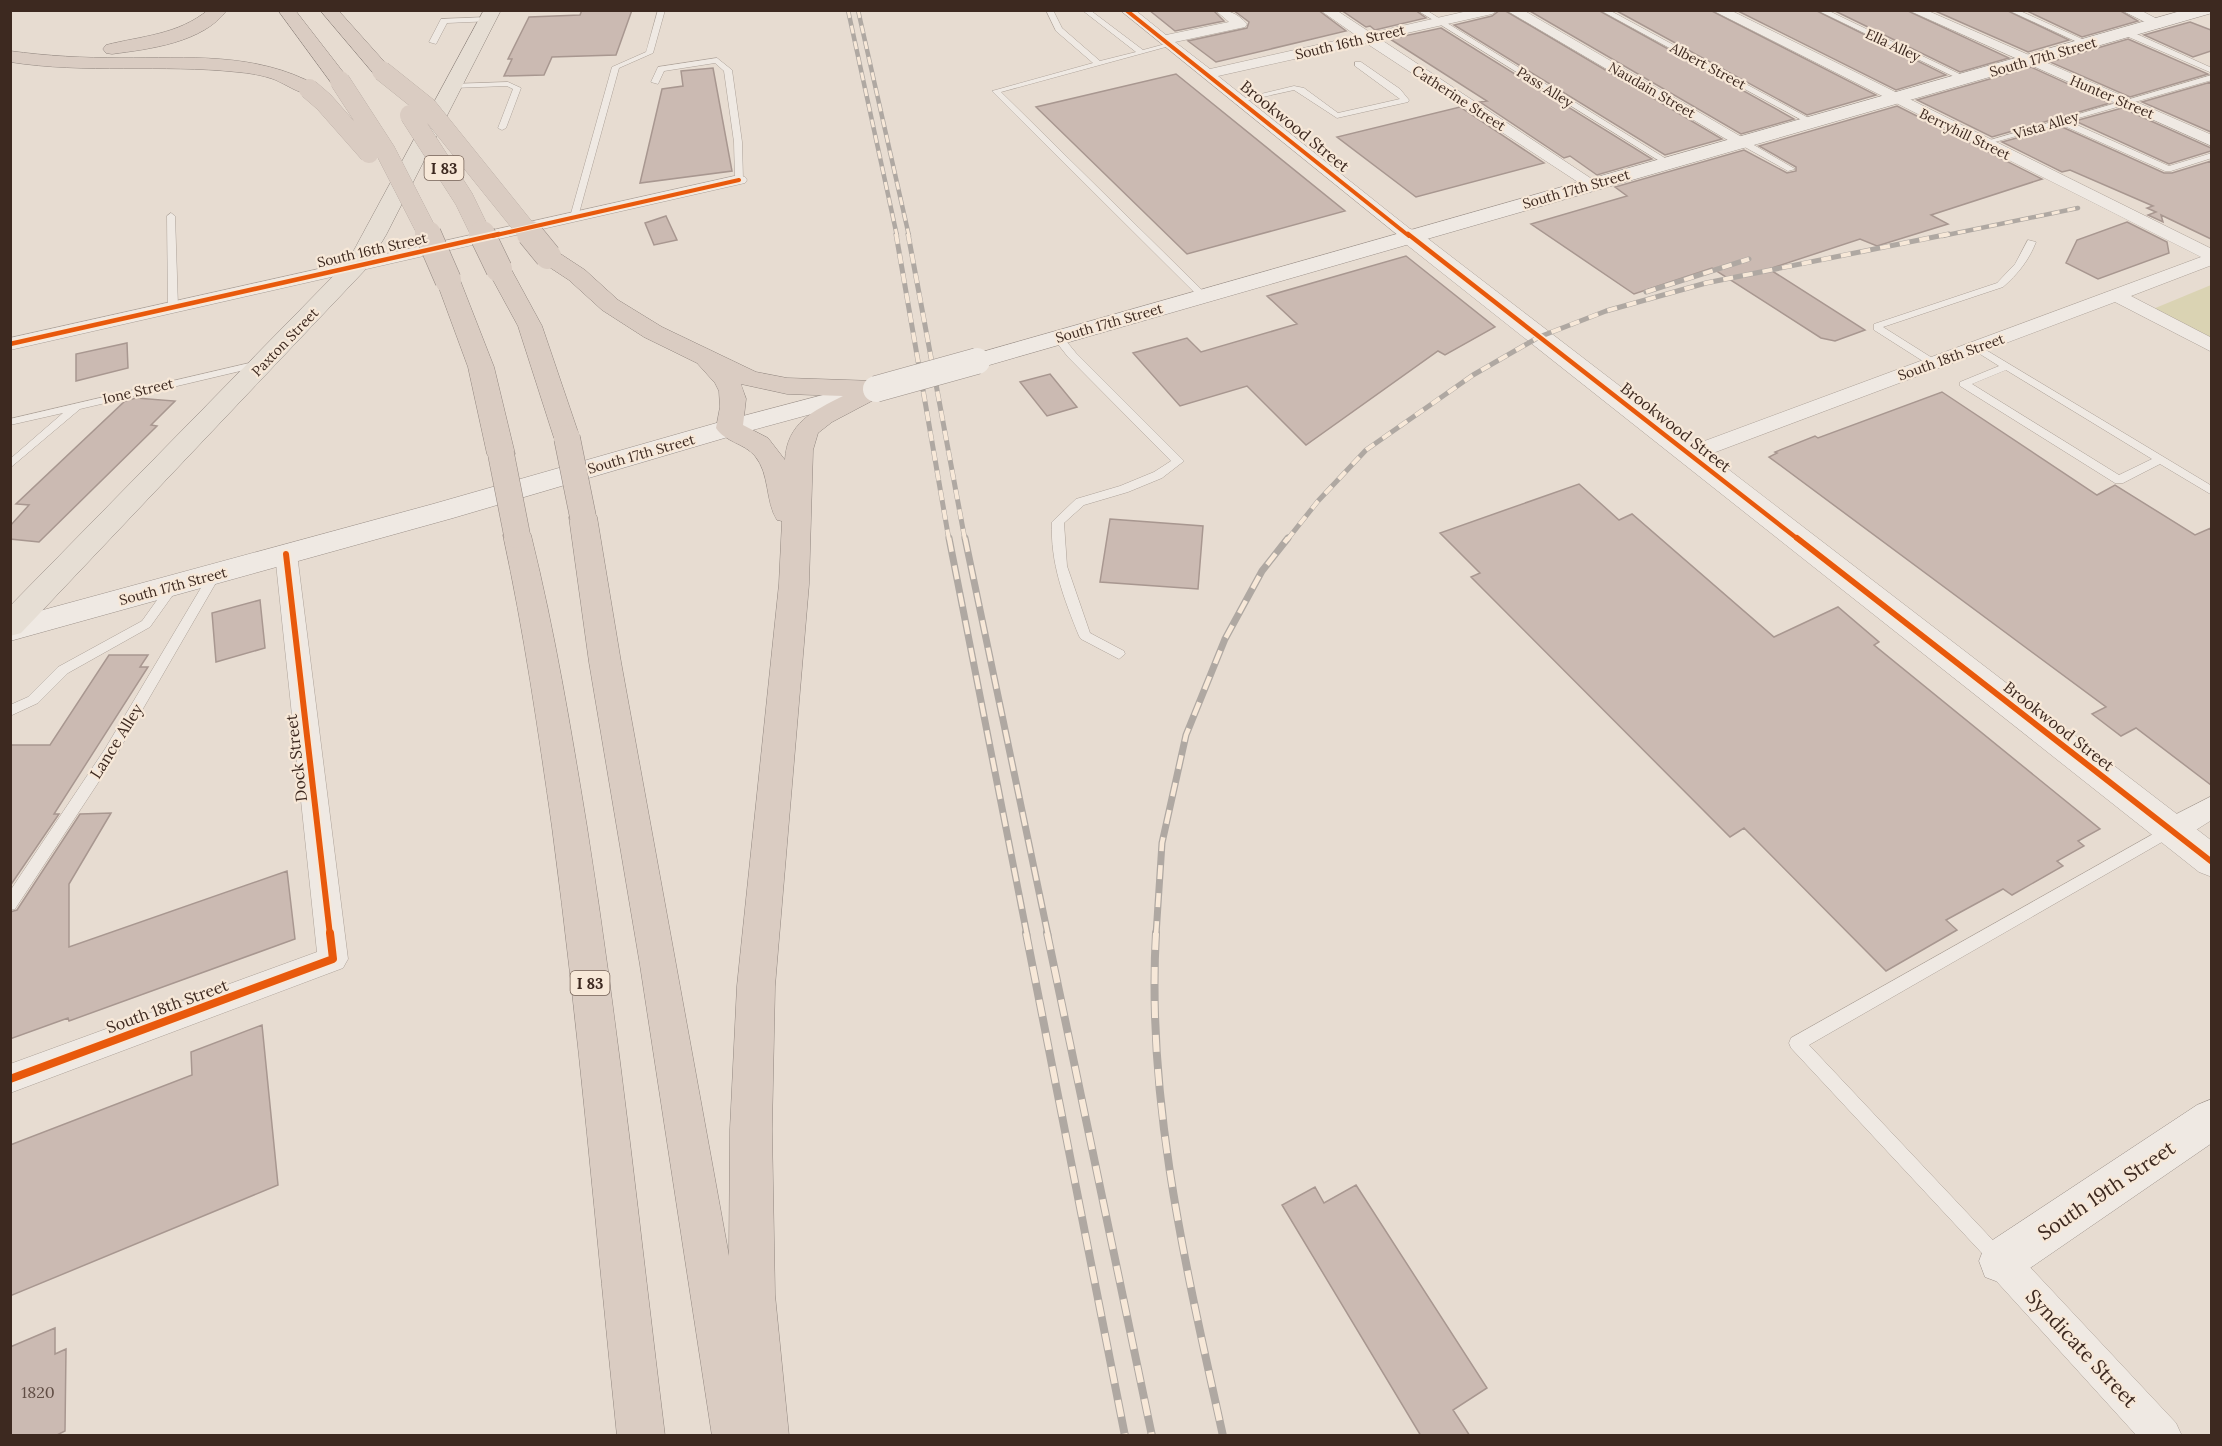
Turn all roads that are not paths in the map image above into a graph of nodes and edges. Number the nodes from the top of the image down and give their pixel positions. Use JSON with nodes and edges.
{"nodes":[{"id":1,"x":219,"y":10,"type":"edge"},
{"id":2,"x":286,"y":10,"type":"edge"},
{"id":3,"x":328,"y":10,"type":"edge"},
{"id":4,"x":662,"y":10,"type":"edge"},
{"id":5,"x":1049,"y":10,"type":"edge"},
{"id":6,"x":1085,"y":10,"type":"edge"},
{"id":7,"x":1126,"y":10,"type":"edge"},
{"id":8,"x":1221,"y":10,"type":"edge"},
{"id":9,"x":1326,"y":10,"type":"edge"},
{"id":10,"x":1420,"y":10,"type":"edge"},
{"id":11,"x":1492,"y":10,"type":"edge"},
{"id":12,"x":1512,"y":10,"type":"edge"},
{"id":13,"x":1603,"y":10,"type":"edge"},
{"id":14,"x":1718,"y":10,"type":"edge"},
{"id":15,"x":1820,"y":10,"type":"edge"},
{"id":16,"x":1914,"y":10,"type":"edge"},
{"id":17,"x":2011,"y":10,"type":"edge"},
{"id":18,"x":2127,"y":10,"type":"edge"},
{"id":19,"x":2205,"y":10,"type":"edge"},
{"id":20,"x":491,"y":15,"type":"edge"},
{"id":21,"x":1439,"y":22,"type":"junction"},
{"id":22,"x":2160,"y":24,"type":"junction"},
{"id":23,"x":2127,"y":33,"type":"junction"},
{"id":24,"x":1368,"y":38,"type":"junction"},
{"id":25,"x":10,"y":39,"type":"edge"},
{"id":26,"x":433,"y":42,"type":"dead end"},
{"id":27,"x":1166,"y":42,"type":"junction"},
{"id":28,"x":2089,"y":44,"type":"junction"},
{"id":29,"x":1141,"y":52,"type":"junction"},
{"id":30,"x":10,"y":56,"type":"edge"},
{"id":31,"x":2028,"y":61,"type":"junction"},
{"id":32,"x":1098,"y":63,"type":"junction"},
{"id":33,"x":1358,"y":64,"type":"dead end"},
{"id":34,"x":382,"y":71,"type":"junction"},
{"id":35,"x":2211,"y":71,"type":"edge"},
{"id":36,"x":1208,"y":74,"type":"junction"},
{"id":37,"x":2211,"y":77,"type":"edge"},
{"id":38,"x":1966,"y":79,"type":"junction"},
{"id":39,"x":654,"y":82,"type":"dead end"},
{"id":40,"x":452,"y":86,"type":"junction"},
{"id":41,"x":1893,"y":98,"type":"junction"},
{"id":42,"x":1240,"y":100,"type":"junction"},
{"id":43,"x":2124,"y":102,"type":"junction"},
{"id":44,"x":2061,"y":121,"type":"junction"},
{"id":45,"x":1812,"y":122,"type":"junction"},
{"id":46,"x":502,"y":128,"type":"dead end"},
{"id":47,"x":2211,"y":141,"type":"edge"},
{"id":48,"x":1744,"y":143,"type":"junction"},
{"id":49,"x":1984,"y":143,"type":"junction"},
{"id":50,"x":2211,"y":155,"type":"edge"},
{"id":51,"x":1669,"y":163,"type":"junction"},
{"id":52,"x":1791,"y":170,"type":"dead end"},
{"id":53,"x":738,"y":180,"type":"joint"},
{"id":54,"x":1593,"y":184,"type":"junction"},
{"id":55,"x":171,"y":216,"type":"dead end"},
{"id":56,"x":574,"y":217,"type":"junction"},
{"id":57,"x":1410,"y":236,"type":"junction"},
{"id":58,"x":2031,"y":242,"type":"dead end"},
{"id":59,"x":434,"y":245,"type":"junction"},
{"id":60,"x":2211,"y":258,"type":"edge"},
{"id":61,"x":357,"y":265,"type":"junction"},
{"id":62,"x":2116,"y":295,"type":"junction"},
{"id":63,"x":1203,"y":296,"type":"junction"},
{"id":64,"x":173,"y":307,"type":"junction"},
{"id":65,"x":1058,"y":338,"type":"junction"},
{"id":66,"x":10,"y":344,"type":"edge"},
{"id":67,"x":2211,"y":346,"type":"edge"},
{"id":68,"x":1976,"y":347,"type":"junction"},
{"id":69,"x":703,"y":358,"type":"junction"},
{"id":70,"x":267,"y":362,"type":"junction"},
{"id":71,"x":1934,"y":363,"type":"junction"},
{"id":72,"x":2007,"y":366,"type":"junction"},
{"id":73,"x":876,"y":389,"type":"junction"},
{"id":74,"x":79,"y":405,"type":"junction"},
{"id":75,"x":10,"y":422,"type":"edge"},
{"id":76,"x":729,"y":428,"type":"junction"},
{"id":77,"x":1690,"y":454,"type":"junction"},
{"id":78,"x":2160,"y":460,"type":"junction"},
{"id":79,"x":10,"y":465,"type":"edge"},
{"id":80,"x":2211,"y":491,"type":"edge"},
{"id":81,"x":286,"y":554,"type":"junction"},
{"id":82,"x":215,"y":574,"type":"junction"},
{"id":83,"x":794,"y":584,"type":"junction"},
{"id":84,"x":174,"y":585,"type":"junction"},
{"id":85,"x":10,"y":625,"type":"edge"},
{"id":86,"x":10,"y":630,"type":"edge"},
{"id":87,"x":1119,"y":654,"type":"dead end"},
{"id":88,"x":10,"y":711,"type":"edge"},
{"id":89,"x":2198,"y":819,"type":"edge"},
{"id":90,"x":2211,"y":862,"type":"edge"},
{"id":91,"x":10,"y":904,"type":"edge"},
{"id":92,"x":333,"y":959,"type":"joint"},
{"id":93,"x":10,"y":1079,"type":"edge"},
{"id":94,"x":2211,"y":1119,"type":"edge"},
{"id":95,"x":2001,"y":1261,"type":"junction"},
{"id":96,"x":641,"y":1436,"type":"edge"},
{"id":97,"x":736,"y":1436,"type":"edge"},
{"id":98,"x":765,"y":1436,"type":"edge"},
{"id":99,"x":2163,"y":1436,"type":"edge"}],
"edges":[{"from":1,"to":25,"type":"highway"},
{"from":2,"to":59,"type":"highway","number":"I 83","bridge":true},
{"from":3,"to":34,"type":"highway","number":"I 83"},
{"from":4,"to":56,"type":"lane"},
{"from":5,"to":32,"type":"lane"},
{"from":6,"to":29,"type":"lane"},
{"from":7,"to":27,"type":"street","name":"Brookwood Street"},
{"from":8,"to":27,"type":"street"},
{"from":9,"to":24,"type":"street","name":"Catherine Street"},
{"from":10,"to":21,"type":"lane","name":"Pass Alley"},
{"from":11,"to":21,"type":"street","name":"South 16th Street"},
{"from":12,"to":48,"type":"street","name":"Naudain Street"},
{"from":13,"to":45,"type":"lane","name":"Albert Street"},
{"from":14,"to":41,"type":"street","name":"Berryhill Street"},
{"from":15,"to":38,"type":"lane","name":"Ella Alley"},
{"from":16,"to":31,"type":"street","name":"Hunter Street"},
{"from":17,"to":28,"type":"lane"},
{"from":18,"to":22,"type":"street"},
{"from":19,"to":22,"type":"main road","name":"South 17th Street"},
{"from":20,"to":26,"type":"lane"},
{"from":20,"to":40,"type":"main road","name":"Paxton Street"},
{"from":21,"to":24,"type":"street","name":"South 16th Street"},
{"from":21,"to":51,"type":"lane","name":"Pass Alley"},
{"from":22,"to":23,"type":"main road","name":"South 17th Street"},
{"from":23,"to":28,"type":"main road","name":"South 17th Street"},
{"from":23,"to":35,"type":"lane"},
{"from":24,"to":36,"type":"street","name":"South 16th Street"},
{"from":24,"to":54,"type":"street","name":"Catherine Street"},
{"from":27,"to":29,"type":"lane"},
{"from":27,"to":36,"type":"street","name":"Brookwood Street"},
{"from":28,"to":31,"type":"main road","name":"South 17th Street"},
{"from":29,"to":32,"type":"lane"},
{"from":30,"to":59,"type":"highway","bridge":true},
{"from":31,"to":38,"type":"main road","name":"South 17th Street"},
{"from":31,"to":43,"type":"street","name":"Hunter Street"},
{"from":32,"to":63,"type":"lane"},
{"from":33,"to":42,"type":"lane"},
{"from":34,"to":69,"type":"highway","bridge":true},
{"from":34,"to":97,"type":"highway","number":"I 83","bridge":true},
{"from":36,"to":42,"type":"street","name":"Brookwood Street"},
{"from":37,"to":43,"type":"lane","name":"Vista Alley"},
{"from":38,"to":41,"type":"main road","name":"South 17th Street"},
{"from":39,"to":53,"type":"lane"},
{"from":40,"to":46,"type":"lane"},
{"from":40,"to":61,"type":"main road","name":"Paxton Street"},
{"from":41,"to":45,"type":"main road","name":"South 17th Street"},
{"from":41,"to":49,"type":"street","name":"Berryhill Street"},
{"from":42,"to":57,"type":"street","name":"Brookwood Street"},
{"from":43,"to":44,"type":"lane","name":"Vista Alley"},
{"from":43,"to":47,"type":"street","name":"Hunter Street"},
{"from":44,"to":49,"type":"lane","name":"Vista Alley"},
{"from":44,"to":50,"type":"lane"},
{"from":45,"to":48,"type":"main road","name":"South 17th Street"},
{"from":48,"to":51,"type":"main road","name":"South 17th Street"},
{"from":48,"to":52,"type":"lane","name":"Naudain Street"},
{"from":49,"to":60,"type":"street","name":"Berryhill Street"},
{"from":51,"to":54,"type":"main road","name":"South 17th Street"},
{"from":53,"to":56,"type":"street","name":"South 16th Street"},
{"from":54,"to":57,"type":"main road","name":"South 17th Street"},
{"from":55,"to":64,"type":"lane"},
{"from":56,"to":61,"type":"street","name":"South 16th Street"},
{"from":57,"to":63,"type":"main road","name":"South 17th Street"},
{"from":57,"to":77,"type":"main road","name":"Brookwood Street"},
{"from":58,"to":71,"type":"lane"},
{"from":59,"to":96,"type":"highway","number":"I 83","bridge":true},
{"from":60,"to":62,"type":"street","name":"South 18th Street"},
{"from":61,"to":64,"type":"street","name":"South 16th Street"},
{"from":61,"to":70,"type":"main road","name":"Paxton Street"},
{"from":62,"to":67,"type":"street"},
{"from":62,"to":68,"type":"street","name":"South 18th Street"},
{"from":63,"to":65,"type":"main road","name":"South 17th Street"},
{"from":64,"to":66,"type":"street","name":"South 16th Street"},
{"from":65,"to":73,"type":"main road","name":"South 17th Street","bridge":true},
{"from":65,"to":87,"type":"lane"},
{"from":68,"to":71,"type":"street","name":"South 18th Street"},
{"from":68,"to":72,"type":"lane"},
{"from":69,"to":73,"type":"highway"},
{"from":69,"to":76,"type":"highway"},
{"from":70,"to":74,"type":"lane","name":"Ione Street"},
{"from":70,"to":85,"type":"main road","name":"Paxton Street"},
{"from":71,"to":77,"type":"street","name":"South 18th Street"},
{"from":72,"to":78,"type":"lane"},
{"from":72,"to":78,"type":"lane"},
{"from":73,"to":76,"type":"main road","name":"South 17th Street"},
{"from":73,"to":83,"type":"highway"},
{"from":74,"to":75,"type":"lane","name":"Ione Street"},
{"from":74,"to":79,"type":"lane"},
{"from":76,"to":81,"type":"main road","name":"South 17th Street"},
{"from":76,"to":83,"type":"highway"},
{"from":77,"to":89,"type":"main road","name":"Brookwood Street"},
{"from":78,"to":80,"type":"lane"},
{"from":81,"to":82,"type":"main road","name":"South 17th Street"},
{"from":81,"to":92,"type":"street","name":"Dock Street"},
{"from":82,"to":84,"type":"main road","name":"South 17th Street"},
{"from":82,"to":91,"type":"lane","name":"Lance Alley"},
{"from":83,"to":98,"type":"highway"},
{"from":84,"to":86,"type":"main road","name":"South 17th Street"},
{"from":84,"to":88,"type":"lane"},
{"from":89,"to":90,"type":"main road","name":"Brookwood Street"},
{"from":89,"to":95,"type":"lane"},
{"from":92,"to":93,"type":"street","name":"South 18th Street"},
{"from":94,"to":95,"type":"main road","name":"South 19th Street"},
{"from":95,"to":99,"type":"street","name":"Syndicate Street"}]}
